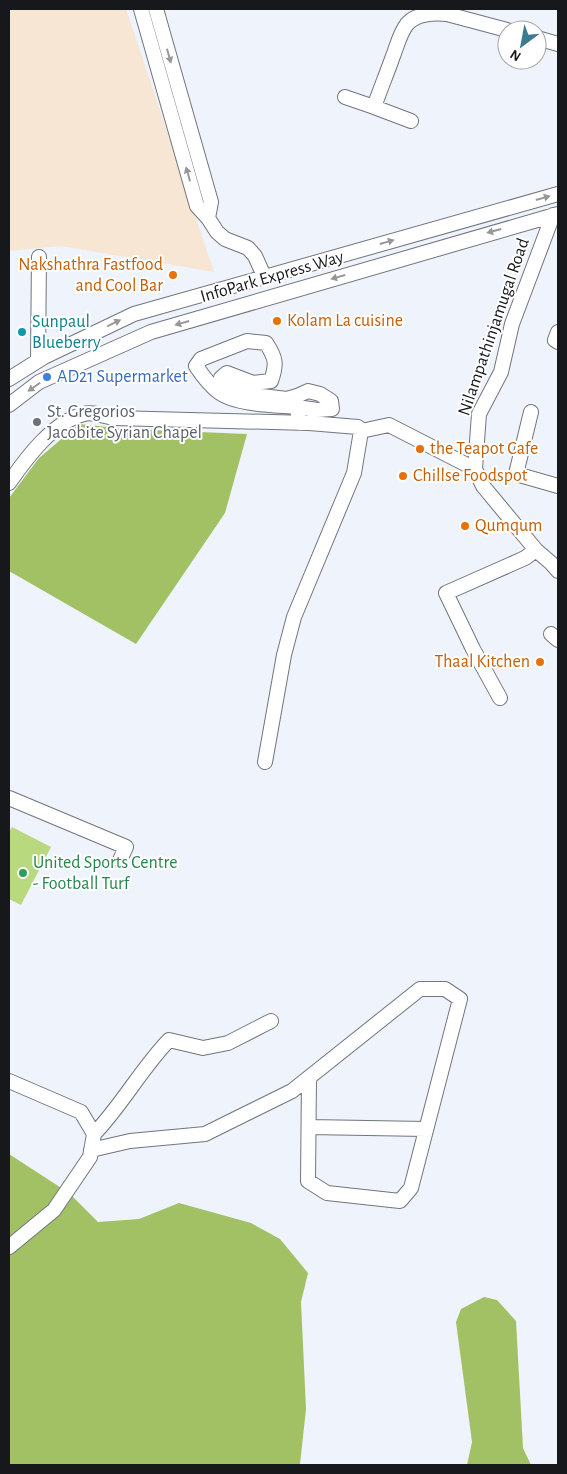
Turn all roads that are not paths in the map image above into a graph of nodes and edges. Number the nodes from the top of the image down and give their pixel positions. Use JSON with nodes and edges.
{"nodes":[{"id":1,"x":141,"y":9,"type":"edge"},
{"id":2,"x":156,"y":9,"type":"edge"},
{"id":3,"x":497,"y":27,"type":"edge"},
{"id":4,"x":345,"y":97,"type":"dead end"},
{"id":5,"x":374,"y":108,"type":"junction"},
{"id":6,"x":410,"y":121,"type":"dead end"},
{"id":7,"x":558,"y":194,"type":"edge"},
{"id":8,"x":556,"y":215,"type":"edge"},
{"id":9,"x":208,"y":218,"type":"junction"},
{"id":10,"x":40,"y":258,"type":"dead end"},
{"id":11,"x":264,"y":276,"type":"junction"},
{"id":12,"x":558,"y":332,"type":"edge"},
{"id":13,"x":558,"y":342,"type":"edge"},
{"id":14,"x":38,"y":360,"type":"junction"},
{"id":15,"x":9,"y":378,"type":"edge"},
{"id":16,"x":9,"y":404,"type":"edge"},
{"id":17,"x":298,"y":407,"type":"junction"},
{"id":18,"x":532,"y":412,"type":"dead end"},
{"id":19,"x":299,"y":423,"type":"junction"},
{"id":20,"x":362,"y":431,"type":"junction"},
{"id":21,"x":475,"y":469,"type":"junction"},
{"id":22,"x":9,"y":483,"type":"edge"},
{"id":23,"x":558,"y":486,"type":"edge"},
{"id":24,"x":536,"y":550,"type":"junction"},
{"id":25,"x":556,"y":563,"type":"edge"},
{"id":26,"x":500,"y":698,"type":"dead end"},
{"id":27,"x":265,"y":762,"type":"dead end"},
{"id":28,"x":9,"y":798,"type":"edge"},
{"id":29,"x":120,"y":860,"type":"dead end"},
{"id":30,"x":271,"y":1021,"type":"dead end"},
{"id":31,"x":309,"y":1078,"type":"junction"},
{"id":32,"x":9,"y":1081,"type":"edge"},
{"id":33,"x":308,"y":1127,"type":"junction"},
{"id":34,"x":426,"y":1129,"type":"junction"},
{"id":35,"x":94,"y":1134,"type":"junction"},
{"id":36,"x":91,"y":1150,"type":"junction"},
{"id":37,"x":9,"y":1247,"type":"edge"}],
"edges":[{"from":9,"to":1,"type":"street","one_way":true},
{"from":2,"to":9,"type":"street","one_way":true},
{"from":3,"to":5,"type":"street"},
{"from":4,"to":5,"type":"street"},
{"from":5,"to":6,"type":"street"},
{"from":11,"to":7,"type":"street","name":"InfoPark Express Way","one_way":true},
{"from":8,"to":16,"type":"street","name":"InfoPark Express Way","one_way":true},
{"from":8,"to":21,"type":"street","name":"Nilampathinjamugal Road"},
{"from":9,"to":11,"type":"street"},
{"from":10,"to":14,"type":"street"},
{"from":14,"to":11,"type":"street","name":"InfoPark Express Way","one_way":true},
{"from":12,"to":13,"type":"street"},
{"from":14,"to":15,"type":"street","name":"InfoPark Express Way"},
{"from":17,"to":17,"type":"street"},
{"from":17,"to":19,"type":"street"},
{"from":18,"to":23,"type":"street"},
{"from":19,"to":20,"type":"street"},
{"from":19,"to":22,"type":"street"},
{"from":20,"to":21,"type":"street"},
{"from":20,"to":27,"type":"street"},
{"from":21,"to":24,"type":"street"},
{"from":24,"to":25,"type":"street"},
{"from":24,"to":26,"type":"street"},
{"from":28,"to":29,"type":"street"},
{"from":30,"to":35,"type":"street"},
{"from":31,"to":33,"type":"street"},
{"from":31,"to":34,"type":"street"},
{"from":31,"to":36,"type":"street"},
{"from":32,"to":35,"type":"street"},
{"from":33,"to":34,"type":"street"},
{"from":33,"to":34,"type":"street"},
{"from":35,"to":36,"type":"street"},
{"from":36,"to":37,"type":"street"}]}
